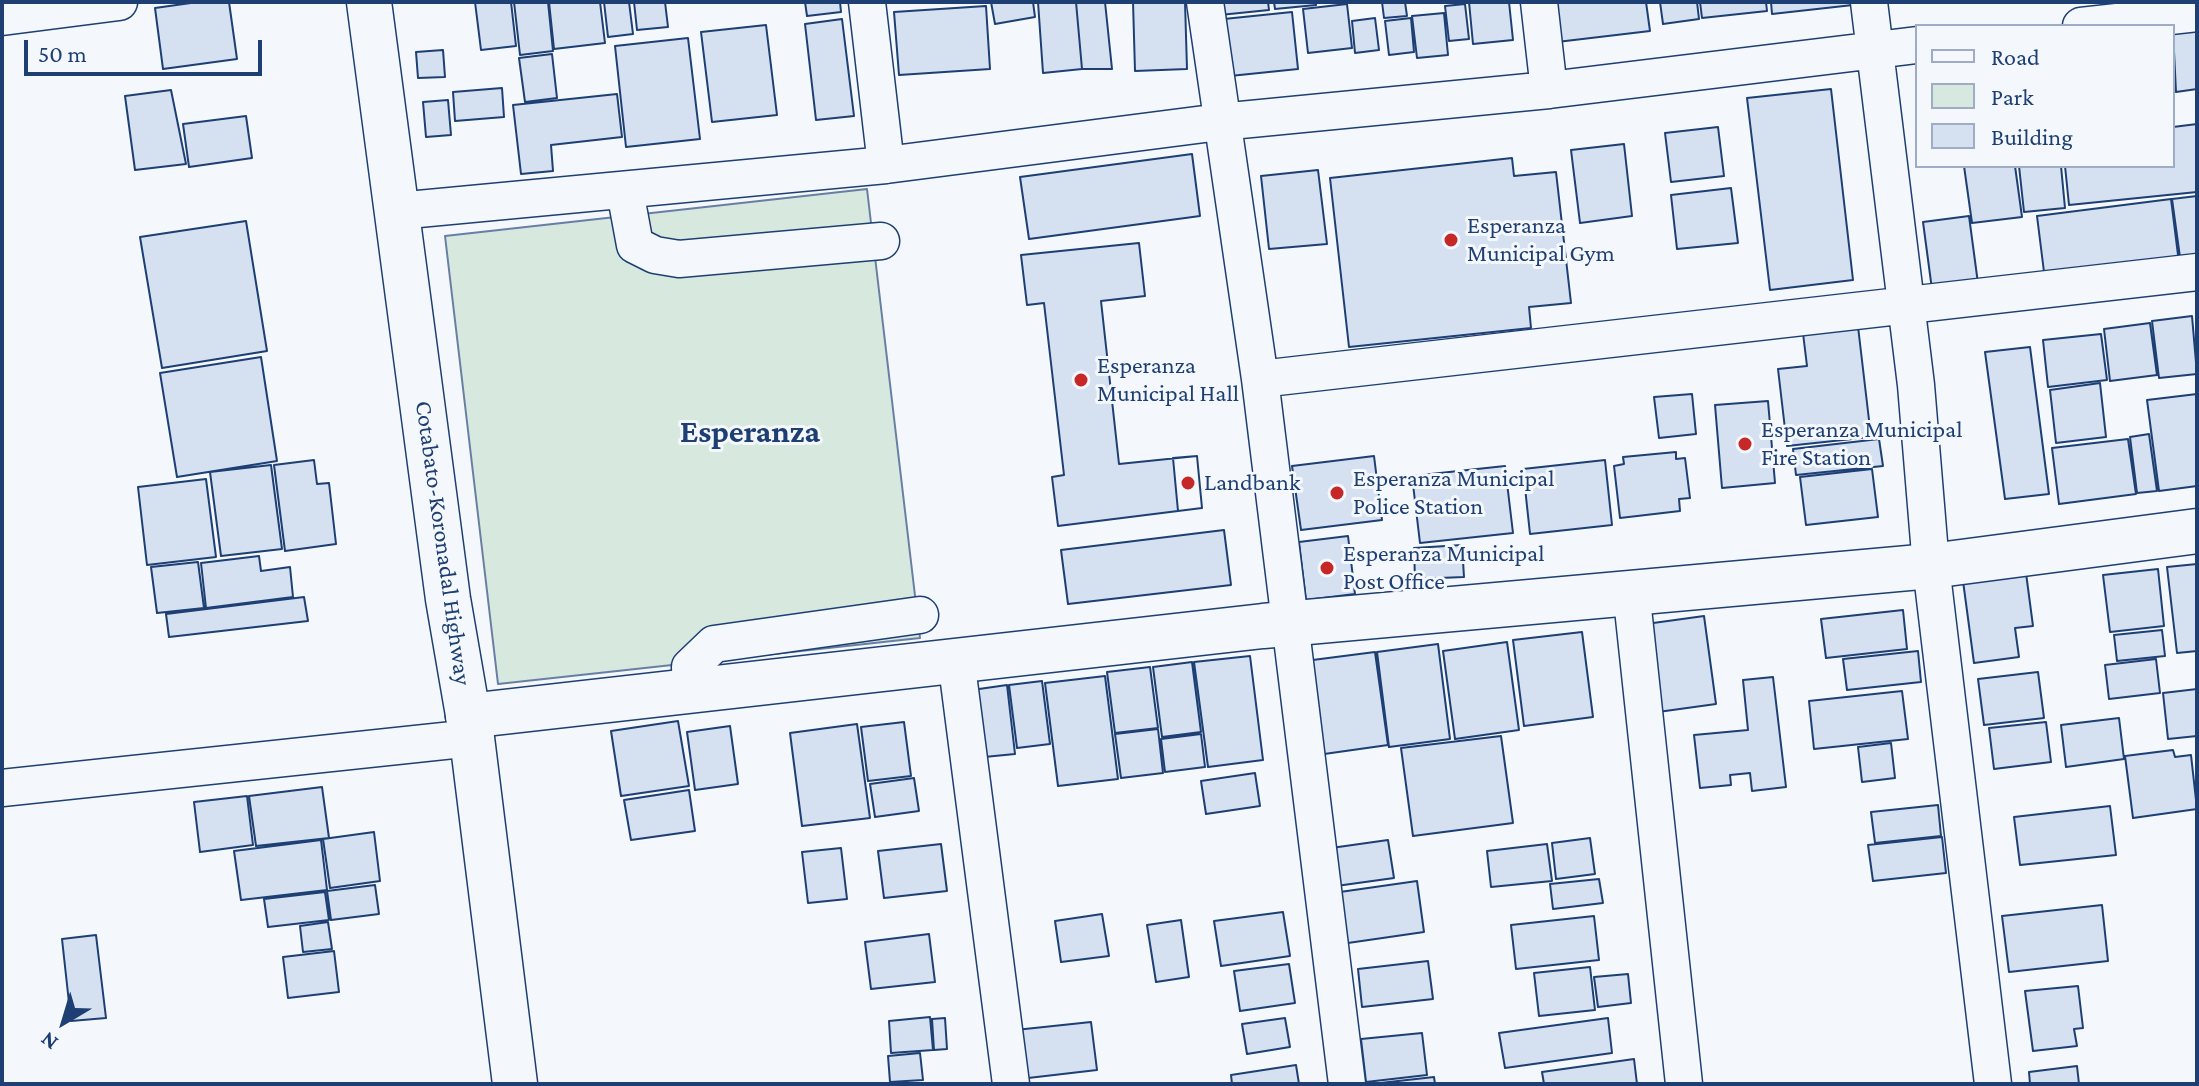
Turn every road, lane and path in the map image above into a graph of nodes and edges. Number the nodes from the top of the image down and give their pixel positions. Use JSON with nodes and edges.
{"nodes":[{"id":1,"x":119,"y":2,"type":"edge"},
{"id":2,"x":369,"y":2,"type":"edge"},
{"id":3,"x":867,"y":2,"type":"edge"},
{"id":4,"x":1205,"y":2,"type":"edge"},
{"id":5,"x":1539,"y":2,"type":"edge"},
{"id":6,"x":1869,"y":2,"type":"edge"},
{"id":7,"x":2197,"y":13,"type":"edge"},
{"id":8,"x":2,"y":17,"type":"edge"},
{"id":9,"x":2099,"y":24,"type":"edge"},
{"id":10,"x":1915,"y":45,"type":"edge"},
{"id":11,"x":1874,"y":50,"type":"junction"},
{"id":12,"x":1549,"y":90,"type":"junction"},
{"id":13,"x":1220,"y":122,"type":"junction"},
{"id":14,"x":886,"y":165,"type":"junction"},
{"id":15,"x":625,"y":191,"type":"junction"},
{"id":16,"x":397,"y":211,"type":"junction"},
{"id":17,"x":881,"y":241,"type":"dead end"},
{"id":18,"x":2197,"y":272,"type":"edge"},
{"id":19,"x":1906,"y":307,"type":"junction"},
{"id":20,"x":1260,"y":379,"type":"junction"},
{"id":21,"x":2197,"y":531,"type":"edge"},
{"id":22,"x":1931,"y":566,"type":"junction"},
{"id":23,"x":1631,"y":590,"type":"junction"},
{"id":24,"x":920,"y":615,"type":"dead end"},
{"id":25,"x":1292,"y":624,"type":"junction"},
{"id":26,"x":956,"y":659,"type":"junction"},
{"id":27,"x":691,"y":693,"type":"junction"},
{"id":28,"x":470,"y":727,"type":"junction"},
{"id":29,"x":2,"y":788,"type":"edge"},
{"id":30,"x":515,"y":1084,"type":"edge"},
{"id":31,"x":1011,"y":1084,"type":"edge"},
{"id":32,"x":1347,"y":1084,"type":"edge"},
{"id":33,"x":1684,"y":1084,"type":"edge"},
{"id":34,"x":1993,"y":1084,"type":"edge"}],
"edges":[{"from":1,"to":8,"type":"street"},
{"from":2,"to":16,"type":"main road","name":"Cotabato-Koronadal Highway"},
{"from":3,"to":14,"type":"street"},
{"from":4,"to":13,"type":"street"},
{"from":5,"to":12,"type":"street"},
{"from":6,"to":11,"type":"street"},
{"from":7,"to":9,"type":"street"},
{"from":10,"to":11,"type":"street"},
{"from":11,"to":12,"type":"street"},
{"from":11,"to":19,"type":"street"},
{"from":12,"to":13,"type":"street"},
{"from":13,"to":14,"type":"street"},
{"from":13,"to":20,"type":"street"},
{"from":14,"to":15,"type":"street"},
{"from":15,"to":16,"type":"street"},
{"from":15,"to":17,"type":"street"},
{"from":16,"to":28,"type":"main road","name":"Cotabato-Koronadal Highway"},
{"from":18,"to":19,"type":"street"},
{"from":19,"to":20,"type":"street"},
{"from":19,"to":22,"type":"street"},
{"from":20,"to":25,"type":"street"},
{"from":21,"to":22,"type":"main road"},
{"from":22,"to":23,"type":"main road"},
{"from":22,"to":34,"type":"street"},
{"from":23,"to":25,"type":"main road"},
{"from":23,"to":33,"type":"street"},
{"from":24,"to":27,"type":"street"},
{"from":25,"to":26,"type":"main road"},
{"from":25,"to":32,"type":"street"},
{"from":26,"to":27,"type":"main road"},
{"from":26,"to":31,"type":"street"},
{"from":27,"to":28,"type":"main road"},
{"from":28,"to":29,"type":"street"},
{"from":28,"to":30,"type":"main road","name":"Cotabato-Koronadal Highway"}]}
